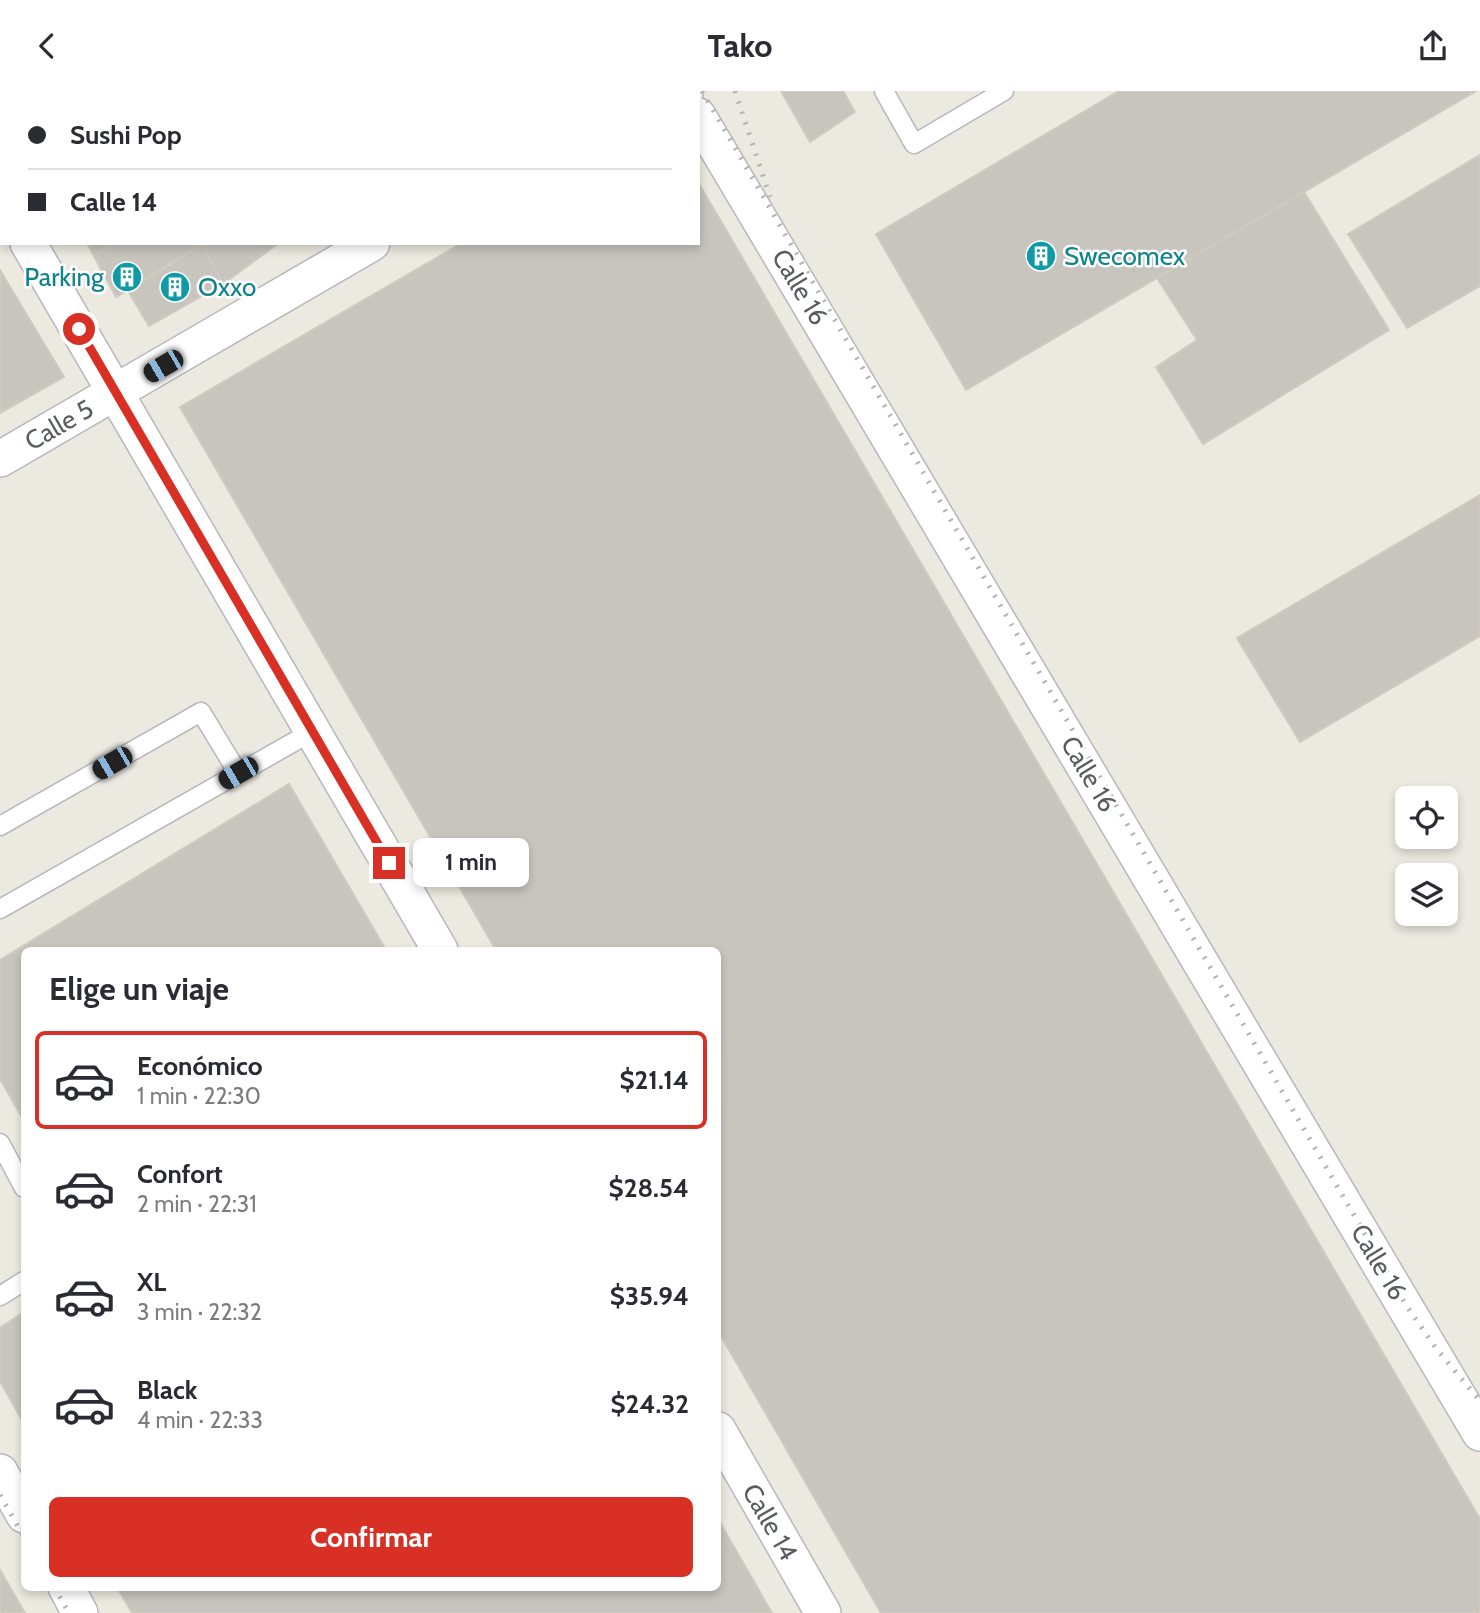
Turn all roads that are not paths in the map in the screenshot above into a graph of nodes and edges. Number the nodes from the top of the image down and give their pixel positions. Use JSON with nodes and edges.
{"nodes":[{"id":1,"x":884,"y":91,"type":"edge"},
{"id":2,"x":1004,"y":91,"type":"edge"},
{"id":3,"x":700,"y":118,"type":"edge"},
{"id":4,"x":30,"y":245,"type":"edge"},
{"id":5,"x":369,"y":245,"type":"edge"},
{"id":6,"x":116,"y":393,"type":"junction"},
{"id":7,"x":0,"y":459,"type":"edge"},
{"id":8,"x":313,"y":731,"type":"junction"},
{"id":9,"x":238,"y":773,"type":"junction"},
{"id":10,"x":0,"y":826,"type":"edge"},
{"id":11,"x":0,"y":909,"type":"edge"},
{"id":12,"x":438,"y":947,"type":"edge"},
{"id":13,"x":0,"y":1143,"type":"edge"},
{"id":14,"x":21,"y":1182,"type":"edge"},
{"id":15,"x":21,"y":1283,"type":"edge"},
{"id":16,"x":0,"y":1296,"type":"edge"},
{"id":17,"x":1480,"y":1433,"type":"edge"},
{"id":18,"x":721,"y":1435,"type":"edge"},
{"id":19,"x":0,"y":1472,"type":"edge"},
{"id":20,"x":21,"y":1510,"type":"edge"},
{"id":21,"x":68,"y":1591,"type":"edge"},
{"id":22,"x":80,"y":1613,"type":"edge"},
{"id":23,"x":823,"y":1613,"type":"edge"}],
"edges":[{"from":1,"to":2,"type":"lane"},
{"from":3,"to":17,"type":"street","name":"Calle 16"},
{"from":4,"to":6,"type":"street"},
{"from":5,"to":6,"type":"street","name":"Calle 5"},
{"from":6,"to":7,"type":"street","name":"Calle 5"},
{"from":6,"to":8,"type":"street"},
{"from":8,"to":9,"type":"lane"},
{"from":8,"to":12,"type":"street"},
{"from":9,"to":10,"type":"lane"},
{"from":9,"to":11,"type":"lane"},
{"from":13,"to":14,"type":"lane"},
{"from":15,"to":16,"type":"lane"},
{"from":18,"to":23,"type":"street","name":"Calle 14"},
{"from":19,"to":20,"type":"street"},
{"from":21,"to":22,"type":"street"}]}
